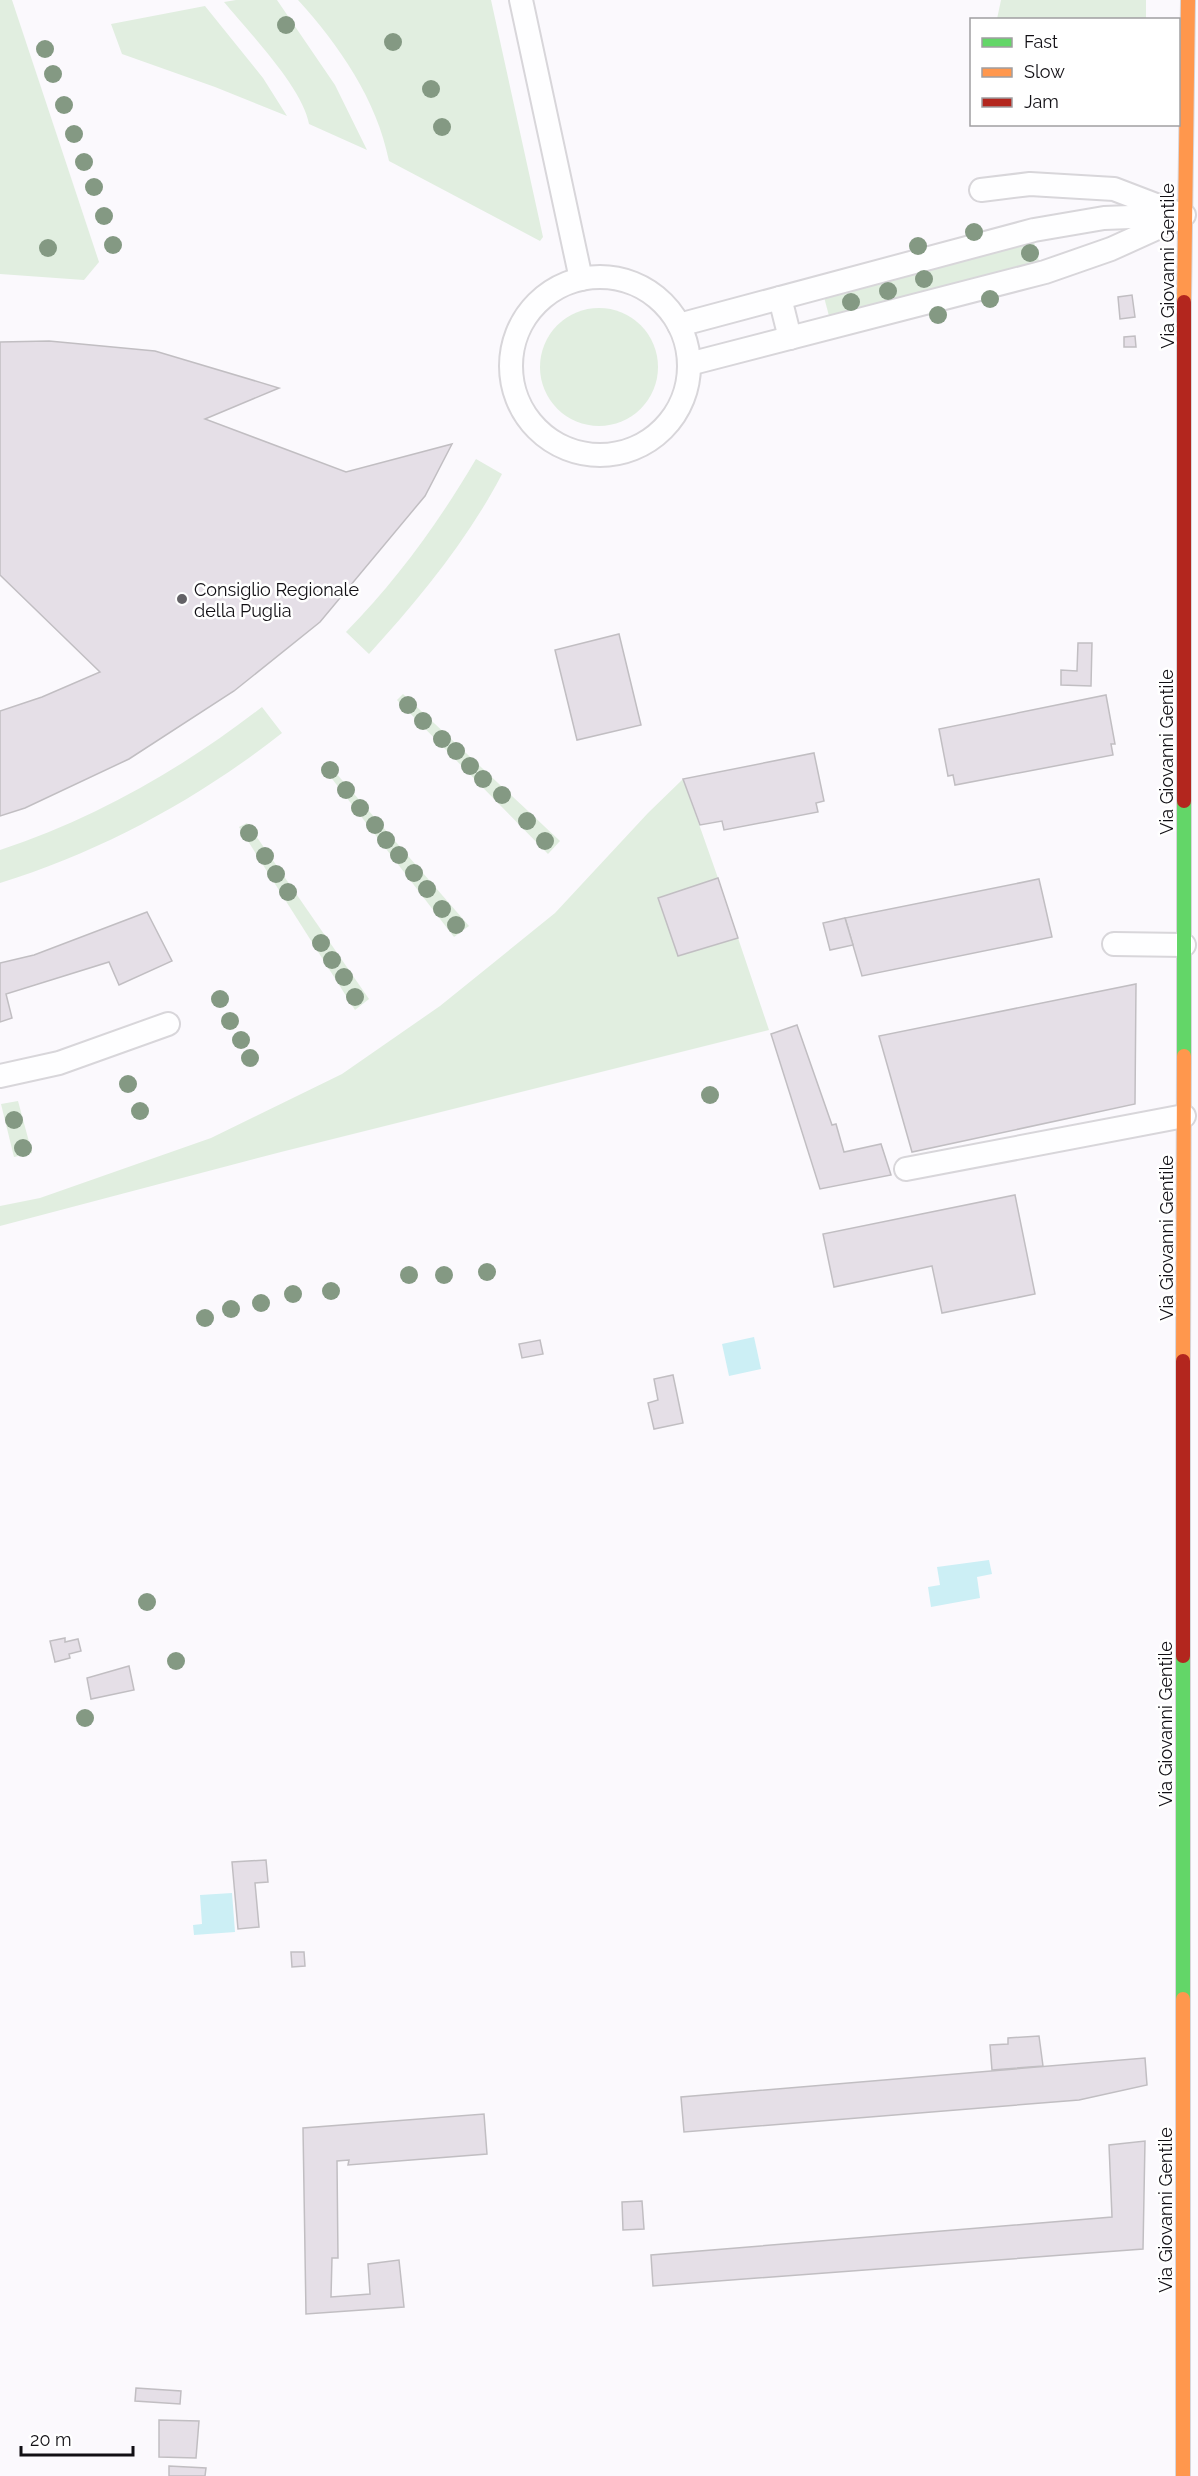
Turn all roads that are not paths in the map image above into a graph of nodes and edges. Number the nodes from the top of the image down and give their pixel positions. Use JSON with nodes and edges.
{"nodes":[{"id":1,"x":521,"y":0,"type":"edge"},
{"id":2,"x":1188,"y":0,"type":"edge"},
{"id":3,"x":981,"y":190,"type":"dead end"},
{"id":4,"x":1184,"y":215,"type":"junction"},
{"id":5,"x":581,"y":279,"type":"junction"},
{"id":6,"x":780,"y":298,"type":"junction"},
{"id":7,"x":679,"y":325,"type":"junction"},
{"id":8,"x":790,"y":338,"type":"junction"},
{"id":9,"x":689,"y":364,"type":"junction"},
{"id":10,"x":1114,"y":944,"type":"dead end"},
{"id":11,"x":1184,"y":945,"type":"junction"},
{"id":12,"x":168,"y":1024,"type":"dead end"},
{"id":13,"x":0,"y":1076,"type":"edge"},
{"id":14,"x":1184,"y":1116,"type":"junction"},
{"id":15,"x":906,"y":1169,"type":"dead end"},
{"id":16,"x":1191,"y":1342,"type":"edge"},
{"id":17,"x":1191,"y":1774,"type":"edge"},
{"id":18,"x":1183,"y":2476,"type":"edge"}],
"edges":[{"from":1,"to":5,"type":"lane"},
{"from":2,"to":4,"type":"main road","name":"Via Giovanni Gentile"},
{"from":3,"to":4,"type":"lane"},
{"from":4,"to":6,"type":"lane"},
{"from":4,"to":8,"type":"lane"},
{"from":4,"to":11,"type":"main road","name":"Via Giovanni Gentile"},
{"from":5,"to":7,"type":"lane"},
{"from":5,"to":9,"type":"lane"},
{"from":6,"to":7,"type":"lane"},
{"from":6,"to":8,"type":"lane"},
{"from":7,"to":9,"type":"lane"},
{"from":8,"to":9,"type":"lane"},
{"from":10,"to":11,"type":"lane"},
{"from":11,"to":14,"type":"main road","name":"Via Giovanni Gentile"},
{"from":12,"to":13,"type":"lane"},
{"from":14,"to":15,"type":"lane"},
{"from":14,"to":16,"type":"main road","name":"Via Giovanni Gentile"},
{"from":16,"to":17,"type":"main road","name":"Via Giovanni Gentile"},
{"from":17,"to":18,"type":"main road","name":"Via Giovanni Gentile"}]}
